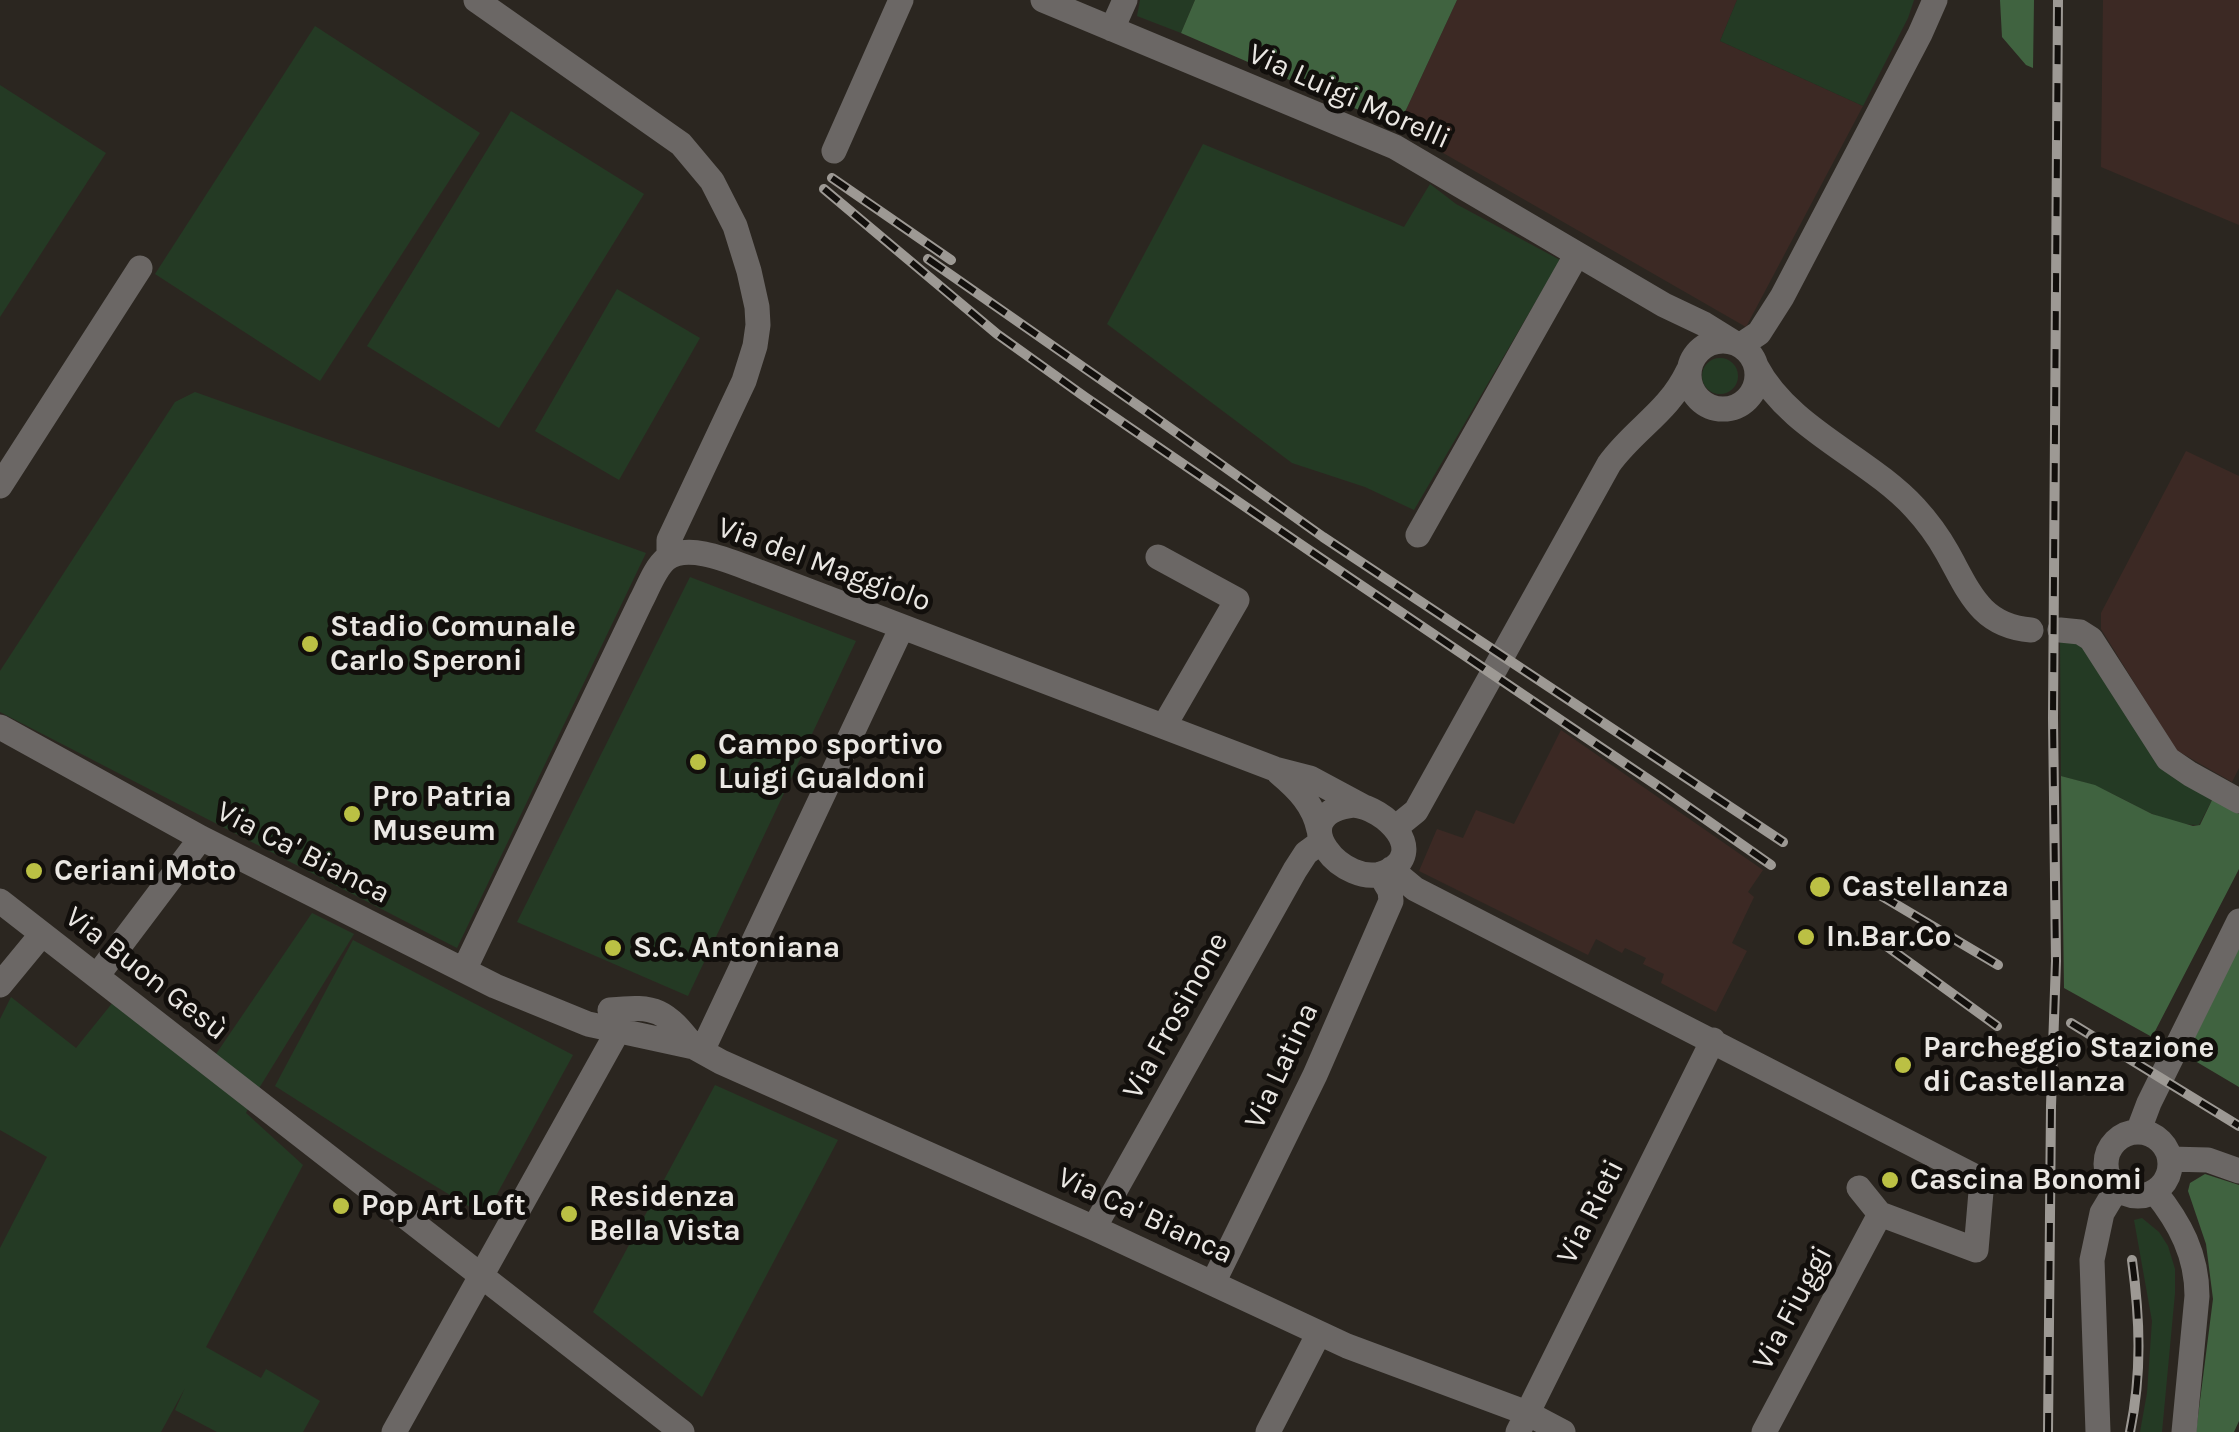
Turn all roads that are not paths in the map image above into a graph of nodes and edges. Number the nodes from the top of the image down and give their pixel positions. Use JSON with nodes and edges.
{"nodes":[{"id":1,"x":476,"y":0,"type":"edge"},
{"id":2,"x":900,"y":0,"type":"edge"},
{"id":3,"x":1043,"y":0,"type":"edge"},
{"id":4,"x":1125,"y":0,"type":"edge"},
{"id":5,"x":1936,"y":0,"type":"edge"},
{"id":6,"x":1112,"y":29,"type":"junction"},
{"id":7,"x":834,"y":151,"type":"dead end"},
{"id":8,"x":1577,"y":254,"type":"junction"},
{"id":9,"x":140,"y":268,"type":"dead end"},
{"id":10,"x":1669,"y":307,"type":"junction"},
{"id":11,"x":1743,"y":351,"type":"junction"},
{"id":12,"x":1691,"y":364,"type":"junction"},
{"id":13,"x":1745,"y":401,"type":"junction"},
{"id":14,"x":1709,"y":407,"type":"junction"},
{"id":15,"x":1788,"y":408,"type":"junction"},
{"id":16,"x":1652,"y":420,"type":"junction"},
{"id":17,"x":0,"y":486,"type":"edge"},
{"id":18,"x":1418,"y":535,"type":"dead end"},
{"id":19,"x":669,"y":557,"type":"junction"},
{"id":20,"x":1158,"y":557,"type":"dead end"},
{"id":21,"x":902,"y":626,"type":"junction"},
{"id":22,"x":2031,"y":630,"type":"dead end"},
{"id":23,"x":2060,"y":630,"type":"dead end"},
{"id":24,"x":1164,"y":726,"type":"junction"},
{"id":25,"x":0,"y":727,"type":"edge"},
{"id":26,"x":1275,"y":770,"type":"junction"},
{"id":27,"x":2239,"y":801,"type":"edge"},
{"id":28,"x":1364,"y":806,"type":"junction"},
{"id":29,"x":1395,"y":828,"type":"junction"},
{"id":30,"x":1320,"y":836,"type":"junction"},
{"id":31,"x":200,"y":838,"type":"junction"},
{"id":32,"x":1386,"y":872,"type":"junction"},
{"id":33,"x":0,"y":901,"type":"edge"},
{"id":34,"x":2239,"y":921,"type":"edge"},
{"id":35,"x":42,"y":934,"type":"junction"},
{"id":36,"x":464,"y":970,"type":"junction"},
{"id":37,"x":97,"y":976,"type":"junction"},
{"id":38,"x":0,"y":985,"type":"edge"},
{"id":39,"x":622,"y":1019,"type":"junction"},
{"id":40,"x":1714,"y":1040,"type":"junction"},
{"id":41,"x":698,"y":1049,"type":"junction"},
{"id":42,"x":2138,"y":1132,"type":"junction"},
{"id":43,"x":2170,"y":1158,"type":"junction"},
{"id":44,"x":2239,"y":1171,"type":"edge"},
{"id":45,"x":1858,"y":1188,"type":"dead end"},
{"id":46,"x":2116,"y":1188,"type":"junction"},
{"id":47,"x":2155,"y":1192,"type":"junction"},
{"id":48,"x":1880,"y":1214,"type":"junction"},
{"id":49,"x":1094,"y":1228,"type":"junction"},
{"id":50,"x":481,"y":1276,"type":"junction"},
{"id":51,"x":1213,"y":1283,"type":"junction"},
{"id":52,"x":1319,"y":1333,"type":"junction"},
{"id":53,"x":1522,"y":1423,"type":"edge"},
{"id":54,"x":394,"y":1432,"type":"edge"},
{"id":55,"x":682,"y":1432,"type":"edge"},
{"id":56,"x":1268,"y":1432,"type":"edge"},
{"id":57,"x":1564,"y":1432,"type":"edge"},
{"id":58,"x":1764,"y":1432,"type":"edge"},
{"id":59,"x":2098,"y":1432,"type":"edge"},
{"id":60,"x":2184,"y":1432,"type":"edge"}],
"edges":[{"from":1,"to":19,"type":"street"},
{"from":2,"to":7,"type":"street"},
{"from":3,"to":6,"type":"street","name":"Via Luigi Morelli"},
{"from":4,"to":6,"type":"street"},
{"from":5,"to":11,"type":"street"},
{"from":6,"to":8,"type":"street","name":"Via Luigi Morelli"},
{"from":8,"to":10,"type":"street","name":"Via Luigi Morelli"},
{"from":8,"to":18,"type":"street"},
{"from":9,"to":17,"type":"street"},
{"from":10,"to":11,"type":"street","name":"Via Luigi Morelli"},
{"from":10,"to":12,"type":"street"},
{"from":11,"to":12,"type":"street"},
{"from":11,"to":13,"type":"street"},
{"from":11,"to":15,"type":"street"},
{"from":12,"to":14,"type":"street"},
{"from":12,"to":16,"type":"street"},
{"from":13,"to":14,"type":"street"},
{"from":13,"to":15,"type":"street"},
{"from":14,"to":16,"type":"street"},
{"from":15,"to":22,"type":"street"},
{"from":16,"to":29,"type":"street"},
{"from":19,"to":21,"type":"street","name":"Via del Maggiolo"},
{"from":19,"to":36,"type":"street"},
{"from":20,"to":24,"type":"street"},
{"from":21,"to":24,"type":"street","name":"Via del Maggiolo"},
{"from":21,"to":41,"type":"street"},
{"from":23,"to":27,"type":"street"},
{"from":24,"to":26,"type":"street","name":"Via del Maggiolo"},
{"from":25,"to":31,"type":"street","name":"Via Ca' Bianca"},
{"from":26,"to":28,"type":"street","name":"Via del Maggiolo"},
{"from":26,"to":30,"type":"street","name":"Via del Maggiolo"},
{"from":28,"to":29,"type":"street"},
{"from":28,"to":30,"type":"street"},
{"from":29,"to":32,"type":"street"},
{"from":30,"to":32,"type":"street"},
{"from":30,"to":49,"type":"street","name":"Via Frosinone"},
{"from":31,"to":36,"type":"street","name":"Via Ca' Bianca"},
{"from":31,"to":37,"type":"street"},
{"from":32,"to":40,"type":"street"},
{"from":32,"to":51,"type":"street","name":"Via Latina"},
{"from":33,"to":35,"type":"street","name":"Via Buon Gesù"},
{"from":34,"to":42,"type":"street"},
{"from":35,"to":37,"type":"street","name":"Via Buon Gesù"},
{"from":35,"to":38,"type":"street"},
{"from":36,"to":39,"type":"street","name":"Via Ca' Bianca"},
{"from":37,"to":50,"type":"street","name":"Via Buon Gesù"},
{"from":39,"to":41,"type":"street","name":"Via Ca' Bianca"},
{"from":39,"to":50,"type":"street"},
{"from":40,"to":48,"type":"street"},
{"from":40,"to":53,"type":"street","name":"Via Rieti"},
{"from":41,"to":49,"type":"street","name":"Via Ca' Bianca"},
{"from":42,"to":43,"type":"street"},
{"from":42,"to":46,"type":"street"},
{"from":43,"to":44,"type":"street"},
{"from":43,"to":47,"type":"street"},
{"from":45,"to":48,"type":"street"},
{"from":46,"to":47,"type":"street"},
{"from":46,"to":59,"type":"street"},
{"from":47,"to":60,"type":"street"},
{"from":48,"to":58,"type":"street","name":"Via Fiuggi"},
{"from":49,"to":51,"type":"street","name":"Via Ca' Bianca"},
{"from":50,"to":54,"type":"street"},
{"from":50,"to":55,"type":"street","name":"Via Buon Gesù"},
{"from":51,"to":52,"type":"street","name":"Via Ca' Bianca"},
{"from":52,"to":53,"type":"street","name":"Via Ca' Bianca"},
{"from":52,"to":56,"type":"street"},
{"from":53,"to":57,"type":"street","name":"Via Ca' Bianca"}]}
